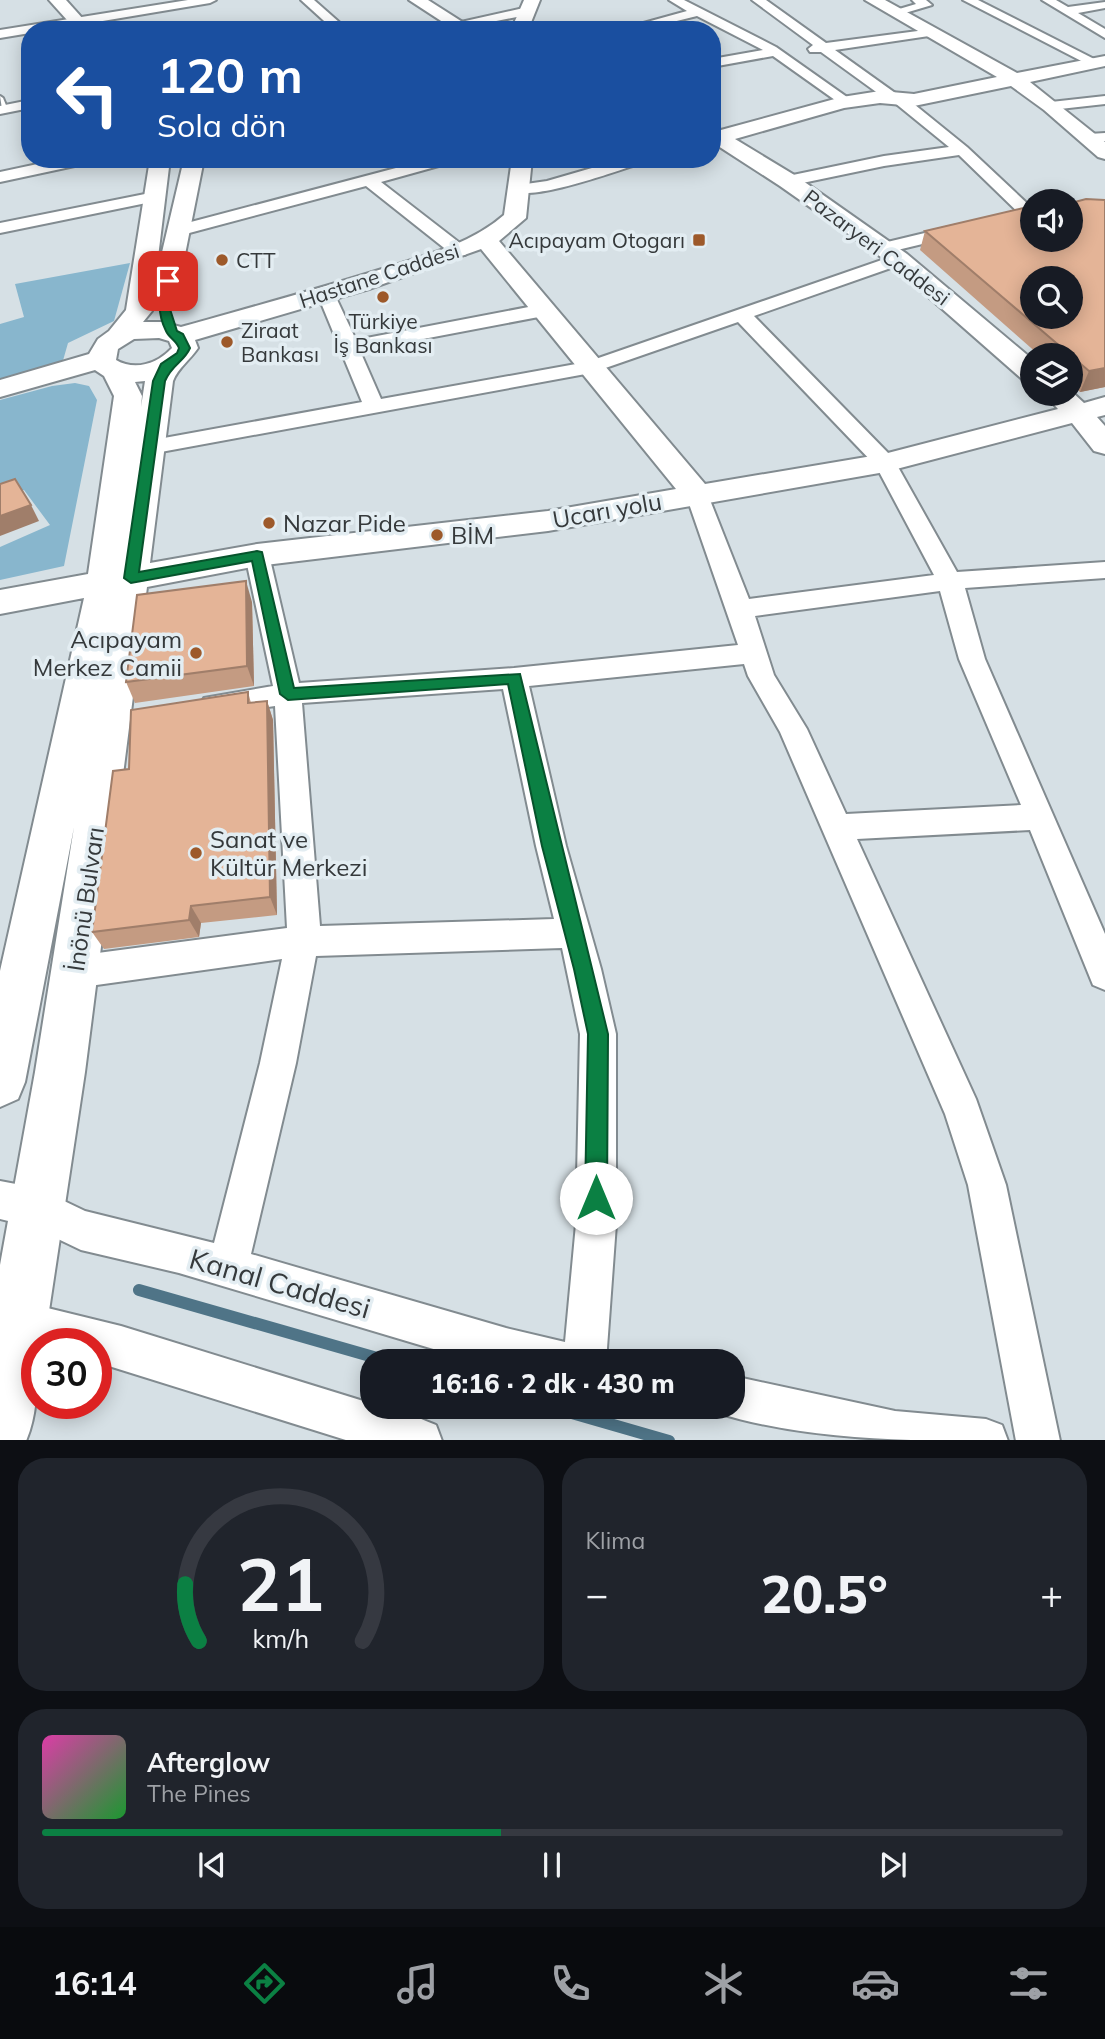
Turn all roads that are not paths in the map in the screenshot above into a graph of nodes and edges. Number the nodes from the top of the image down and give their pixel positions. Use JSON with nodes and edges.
{"nodes":[{"id":1,"x":57,"y":0,"type":"edge"},
{"id":2,"x":210,"y":0,"type":"edge"},
{"id":3,"x":307,"y":0,"type":"edge"},
{"id":4,"x":417,"y":0,"type":"edge"},
{"id":5,"x":547,"y":0,"type":"edge"},
{"id":6,"x":676,"y":0,"type":"edge"},
{"id":7,"x":758,"y":0,"type":"edge"},
{"id":8,"x":873,"y":0,"type":"edge"},
{"id":9,"x":969,"y":0,"type":"edge"},
{"id":10,"x":1048,"y":0,"type":"edge"},
{"id":11,"x":927,"y":3,"type":"edge"},
{"id":12,"x":1105,"y":5,"type":"edge"},
{"id":13,"x":535,"y":10,"type":"edge"},
{"id":14,"x":1067,"y":11,"type":"junction"},
{"id":15,"x":698,"y":12,"type":"junction"},
{"id":16,"x":895,"y":12,"type":"junction"},
{"id":17,"x":77,"y":21,"type":"edge"},
{"id":18,"x":102,"y":21,"type":"edge"},
{"id":19,"x":332,"y":21,"type":"edge"},
{"id":20,"x":452,"y":21,"type":"edge"},
{"id":21,"x":488,"y":21,"type":"edge"},
{"id":22,"x":661,"y":21,"type":"edge"},
{"id":23,"x":715,"y":21,"type":"edge"},
{"id":24,"x":721,"y":24,"type":"edge"},
{"id":25,"x":21,"y":32,"type":"edge"},
{"id":26,"x":929,"y":32,"type":"junction"},
{"id":27,"x":0,"y":34,"type":"edge"},
{"id":28,"x":1105,"y":34,"type":"edge"},
{"id":29,"x":824,"y":46,"type":"junction"},
{"id":30,"x":779,"y":54,"type":"junction"},
{"id":31,"x":721,"y":62,"type":"edge"},
{"id":32,"x":1100,"y":62,"type":"edge"},
{"id":33,"x":1016,"y":80,"type":"junction"},
{"id":34,"x":897,"y":99,"type":"junction"},
{"id":35,"x":1105,"y":100,"type":"edge"},
{"id":36,"x":847,"y":102,"type":"junction"},
{"id":37,"x":21,"y":104,"type":"edge"},
{"id":38,"x":2,"y":105,"type":"edge"},
{"id":39,"x":1051,"y":106,"type":"junction"},
{"id":40,"x":721,"y":134,"type":"edge"},
{"id":41,"x":1097,"y":138,"type":"edge"},
{"id":42,"x":721,"y":140,"type":"edge"},
{"id":43,"x":962,"y":150,"type":"junction"},
{"id":44,"x":1105,"y":153,"type":"edge"},
{"id":45,"x":42,"y":168,"type":"edge"},
{"id":46,"x":159,"y":168,"type":"edge"},
{"id":47,"x":192,"y":168,"type":"edge"},
{"id":48,"x":414,"y":168,"type":"edge"},
{"id":49,"x":521,"y":168,"type":"edge"},
{"id":50,"x":609,"y":168,"type":"edge"},
{"id":51,"x":0,"y":177,"type":"edge"},
{"id":52,"x":369,"y":180,"type":"junction"},
{"id":53,"x":788,"y":181,"type":"junction"},
{"id":54,"x":518,"y":189,"type":"junction"},
{"id":55,"x":155,"y":197,"type":"junction"},
{"id":56,"x":1020,"y":204,"type":"edge"},
{"id":57,"x":1020,"y":216,"type":"edge"},
{"id":58,"x":1002,"y":220,"type":"edge"},
{"id":59,"x":976,"y":226,"type":"edge"},
{"id":60,"x":0,"y":228,"type":"edge"},
{"id":61,"x":178,"y":230,"type":"junction"},
{"id":62,"x":485,"y":239,"type":"junction"},
{"id":63,"x":459,"y":251,"type":"junction"},
{"id":64,"x":892,"y":254,"type":"junction"},
{"id":65,"x":326,"y":293,"type":"junction"},
{"id":66,"x":544,"y":310,"type":"junction"},
{"id":67,"x":741,"y":314,"type":"junction"},
{"id":68,"x":172,"y":345,"type":"junction"},
{"id":69,"x":349,"y":347,"type":"junction"},
{"id":70,"x":111,"y":356,"type":"junction"},
{"id":71,"x":1020,"y":363,"type":"edge"},
{"id":72,"x":591,"y":367,"type":"junction"},
{"id":73,"x":0,"y":389,"type":"edge"},
{"id":74,"x":374,"y":406,"type":"junction"},
{"id":75,"x":1073,"y":406,"type":"edge"},
{"id":76,"x":1081,"y":406,"type":"edge"},
{"id":77,"x":1105,"y":445,"type":"edge"},
{"id":78,"x":150,"y":447,"type":"junction"},
{"id":79,"x":885,"y":463,"type":"junction"},
{"id":80,"x":697,"y":495,"type":"junction"},
{"id":81,"x":257,"y":555,"type":"junction"},
{"id":82,"x":1105,"y":569,"type":"edge"},
{"id":83,"x":117,"y":581,"type":"junction"},
{"id":84,"x":950,"y":581,"type":"junction"},
{"id":85,"x":0,"y":602,"type":"edge"},
{"id":86,"x":740,"y":609,"type":"junction"},
{"id":87,"x":754,"y":653,"type":"junction"},
{"id":88,"x":514,"y":678,"type":"junction"},
{"id":89,"x":288,"y":694,"type":"junction"},
{"id":90,"x":192,"y":708,"type":"edge"},
{"id":91,"x":1040,"y":817,"type":"junction"},
{"id":92,"x":838,"y":827,"type":"junction"},
{"id":93,"x":573,"y":933,"type":"junction"},
{"id":94,"x":302,"y":941,"type":"junction"},
{"id":95,"x":75,"y":972,"type":"junction"},
{"id":96,"x":1105,"y":974,"type":"edge"},
{"id":97,"x":0,"y":1082,"type":"edge"},
{"id":98,"x":19,"y":1204,"type":"edge"},
{"id":99,"x":228,"y":1267,"type":"junction"},
{"id":100,"x":9,"y":1318,"type":"edge"},
{"id":101,"x":506,"y":1349,"type":"edge"},
{"id":102,"x":586,"y":1349,"type":"edge"},
{"id":103,"x":745,"y":1401,"type":"edge"},
{"id":104,"x":0,"y":1431,"type":"edge"},
{"id":105,"x":420,"y":1440,"type":"edge"},
{"id":106,"x":986,"y":1440,"type":"edge"},
{"id":107,"x":1038,"y":1440,"type":"edge"}],
"edges":[{"from":1,"to":17,"type":"street"},
{"from":2,"to":18,"type":"street"},
{"from":3,"to":19,"type":"street"},
{"from":4,"to":20,"type":"street"},
{"from":5,"to":13,"type":"street"},
{"from":6,"to":15,"type":"street"},
{"from":7,"to":29,"type":"street"},
{"from":8,"to":16,"type":"street"},
{"from":9,"to":32,"type":"street"},
{"from":10,"to":14,"type":"street"},
{"from":11,"to":16,"type":"street"},
{"from":12,"to":14,"type":"street"},
{"from":13,"to":21,"type":"street"},
{"from":14,"to":28,"type":"street"},
{"from":15,"to":22,"type":"street"},
{"from":15,"to":23,"type":"street"},
{"from":16,"to":26,"type":"street"},
{"from":24,"to":30,"type":"street"},
{"from":25,"to":27,"type":"street"},
{"from":26,"to":29,"type":"street"},
{"from":26,"to":33,"type":"street"},
{"from":29,"to":30,"type":"street"},
{"from":29,"to":34,"type":"street"},
{"from":30,"to":31,"type":"street"},
{"from":30,"to":36,"type":"street"},
{"from":32,"to":33,"type":"street"},
{"from":33,"to":34,"type":"street"},
{"from":33,"to":39,"type":"street"},
{"from":34,"to":36,"type":"street"},
{"from":34,"to":43,"type":"street"},
{"from":35,"to":39,"type":"street"},
{"from":36,"to":40,"type":"street"},
{"from":37,"to":38,"type":"street"},
{"from":39,"to":41,"type":"street"},
{"from":41,"to":44,"type":"street"},
{"from":42,"to":53,"type":"street","name":"Pazaryeri Caddesi"},
{"from":43,"to":53,"type":"street"},
{"from":43,"to":56,"type":"street"},
{"from":45,"to":51,"type":"street"},
{"from":46,"to":55,"type":"street"},
{"from":47,"to":61,"type":"street","name":"İnönü Bulvarı"},
{"from":48,"to":52,"type":"street"},
{"from":49,"to":54,"type":"street","name":"Hastane Caddesi"},
{"from":50,"to":54,"type":"street"},
{"from":52,"to":61,"type":"street"},
{"from":52,"to":63,"type":"street"},
{"from":53,"to":64,"type":"street","name":"Pazaryeri Caddesi"},
{"from":54,"to":62,"type":"street","name":"Hastane Caddesi"},
{"from":55,"to":60,"type":"street"},
{"from":55,"to":70,"type":"street"},
{"from":57,"to":58,"type":"street"},
{"from":59,"to":64,"type":"street"},
{"from":61,"to":68,"type":"street","name":"İnönü Bulvarı"},
{"from":62,"to":63,"type":"street","name":"Hastane Caddesi"},
{"from":62,"to":66,"type":"street"},
{"from":63,"to":65,"type":"street","name":"Hastane Caddesi"},
{"from":64,"to":67,"type":"street"},
{"from":64,"to":71,"type":"street","name":"Pazaryeri Caddesi"},
{"from":65,"to":68,"type":"street","name":"Hastane Caddesi"},
{"from":65,"to":69,"type":"street"},
{"from":66,"to":69,"type":"street"},
{"from":66,"to":72,"type":"street"},
{"from":67,"to":72,"type":"street"},
{"from":67,"to":79,"type":"street"},
{"from":68,"to":70,"type":"street"},
{"from":68,"to":70,"type":"street"},
{"from":68,"to":78,"type":"street","name":"İnönü Bulvarı"},
{"from":69,"to":74,"type":"street"},
{"from":70,"to":73,"type":"street"},
{"from":70,"to":83,"type":"street","name":"İnönü Bulvarı"},
{"from":72,"to":74,"type":"street"},
{"from":72,"to":80,"type":"street"},
{"from":74,"to":78,"type":"street"},
{"from":75,"to":79,"type":"street","name":"Ucarı yolu"},
{"from":76,"to":77,"type":"street"},
{"from":78,"to":83,"type":"street","name":"İnönü Bulvarı"},
{"from":79,"to":80,"type":"street","name":"Ucarı yolu"},
{"from":79,"to":84,"type":"street"},
{"from":80,"to":81,"type":"street","name":"Ucarı yolu"},
{"from":80,"to":86,"type":"street"},
{"from":81,"to":83,"type":"street","name":"Ucarı yolu"},
{"from":81,"to":89,"type":"street"},
{"from":82,"to":84,"type":"street"},
{"from":83,"to":85,"type":"street","name":"Ucarı yolu"},
{"from":83,"to":95,"type":"street","name":"İnönü Bulvarı"},
{"from":83,"to":97,"type":"street","name":"İnönü Bulvarı"},
{"from":84,"to":86,"type":"street"},
{"from":84,"to":91,"type":"street"},
{"from":86,"to":87,"type":"street"},
{"from":87,"to":88,"type":"street"},
{"from":87,"to":92,"type":"street"},
{"from":88,"to":89,"type":"street"},
{"from":88,"to":93,"type":"street"},
{"from":89,"to":90,"type":"street"},
{"from":89,"to":94,"type":"street"},
{"from":91,"to":92,"type":"street"},
{"from":91,"to":96,"type":"street"},
{"from":92,"to":107,"type":"street"},
{"from":93,"to":94,"type":"street"},
{"from":93,"to":102,"type":"street"},
{"from":94,"to":95,"type":"street"},
{"from":94,"to":99,"type":"street"},
{"from":95,"to":98,"type":"street","name":"İnönü Bulvarı"},
{"from":98,"to":99,"type":"street","name":"Kanal Caddesi"},
{"from":98,"to":100,"type":"street","name":"İnönü Bulvarı"},
{"from":99,"to":101,"type":"street","name":"Kanal Caddesi"},
{"from":100,"to":104,"type":"street","name":"İnönü Bulvarı"},
{"from":100,"to":105,"type":"street"},
{"from":103,"to":106,"type":"street"}]}
